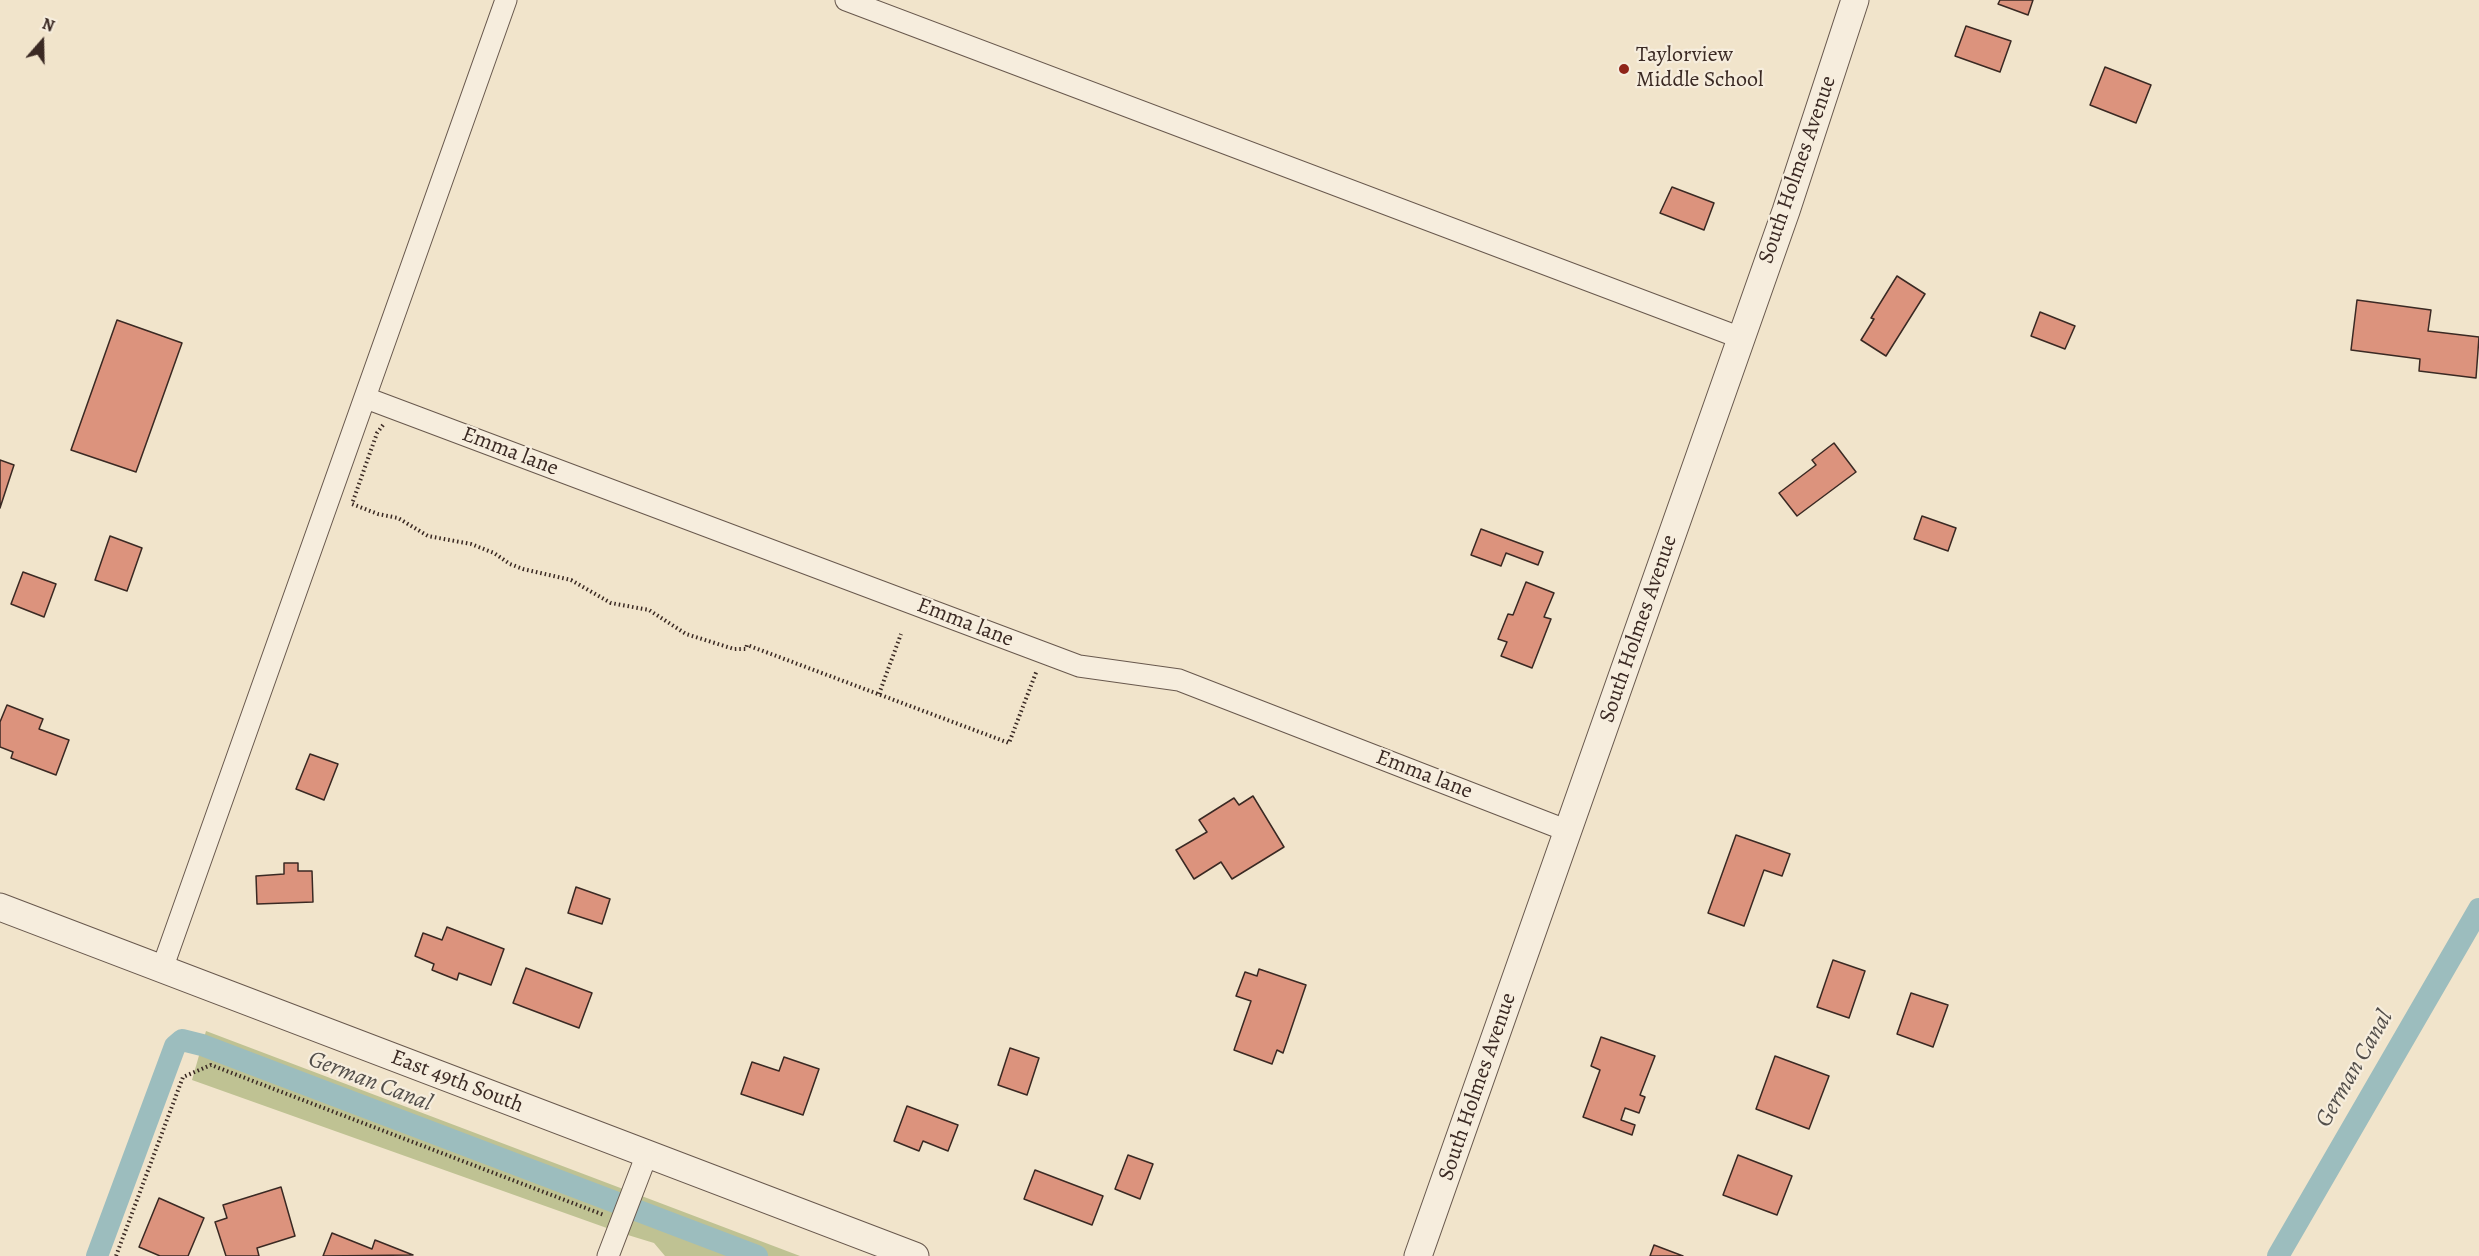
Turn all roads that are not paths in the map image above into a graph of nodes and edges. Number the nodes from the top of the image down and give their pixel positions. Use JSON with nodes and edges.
{"nodes":[{"id":1,"x":506,"y":0,"type":"edge"},
{"id":2,"x":846,"y":0,"type":"edge"},
{"id":3,"x":1855,"y":0,"type":"edge"},
{"id":4,"x":1741,"y":338,"type":"junction"},
{"id":5,"x":366,"y":398,"type":"junction"},
{"id":6,"x":1568,"y":831,"type":"junction"},
{"id":7,"x":0,"y":907,"type":"edge"},
{"id":8,"x":162,"y":969,"type":"junction"},
{"id":9,"x":646,"y":1154,"type":"junction"},
{"id":10,"x":608,"y":1256,"type":"edge"},
{"id":11,"x":915,"y":1256,"type":"edge"},
{"id":12,"x":1418,"y":1256,"type":"edge"}],
"edges":[{"from":1,"to":5,"type":"street"},
{"from":2,"to":4,"type":"street"},
{"from":3,"to":4,"type":"street","name":"South Holmes Avenue"},
{"from":4,"to":6,"type":"street","name":"South Holmes Avenue"},
{"from":5,"to":6,"type":"street","name":"Emma lane"},
{"from":5,"to":8,"type":"street"},
{"from":6,"to":12,"type":"street","name":"South Holmes Avenue"},
{"from":7,"to":8,"type":"street","name":"East 49th South"},
{"from":8,"to":9,"type":"street","name":"East 49th South"},
{"from":9,"to":10,"type":"street"},
{"from":9,"to":11,"type":"street","name":"East 49th South"}]}
